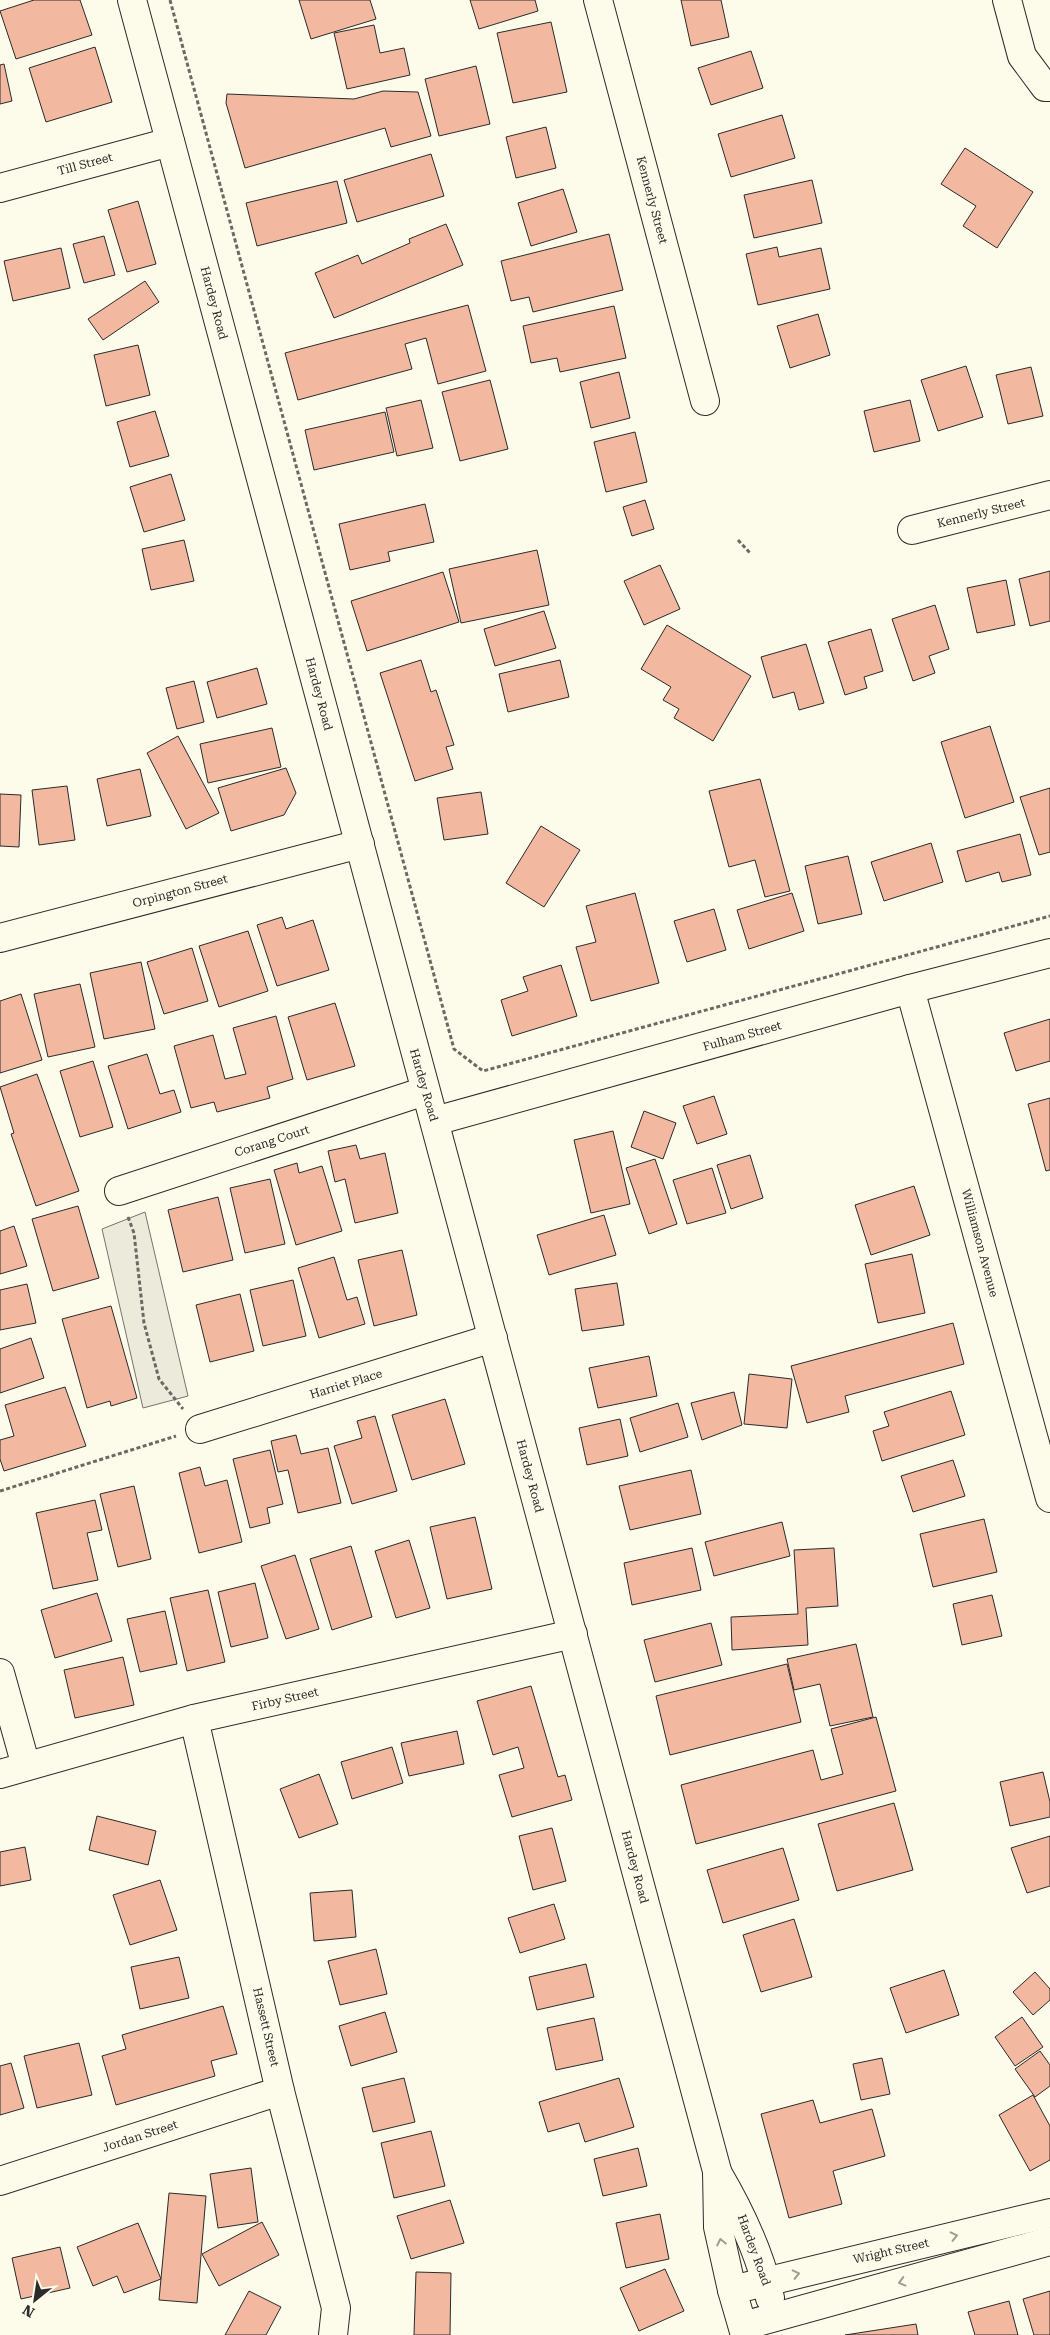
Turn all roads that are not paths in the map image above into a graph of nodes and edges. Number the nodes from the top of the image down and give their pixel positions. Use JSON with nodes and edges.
{"nodes":[{"id":1,"x":132,"y":0,"type":"edge"},
{"id":2,"x":598,"y":0,"type":"edge"},
{"id":3,"x":1007,"y":0,"type":"edge"},
{"id":4,"x":1050,"y":88,"type":"edge"},
{"id":5,"x":170,"y":142,"type":"junction"},
{"id":6,"x":0,"y":188,"type":"edge"},
{"id":7,"x":705,"y":401,"type":"dead end"},
{"id":8,"x":1050,"y":495,"type":"edge"},
{"id":9,"x":912,"y":530,"type":"dead end"},
{"id":10,"x":360,"y":844,"type":"junction"},
{"id":11,"x":0,"y":938,"type":"edge"},
{"id":12,"x":1050,"y":952,"type":"edge"},
{"id":13,"x":910,"y":989,"type":"junction"},
{"id":14,"x":425,"y":1091,"type":"junction"},
{"id":15,"x":435,"y":1121,"type":"junction"},
{"id":16,"x":119,"y":1191,"type":"road end"},
{"id":17,"x":493,"y":1338,"type":"junction"},
{"id":18,"x":200,"y":1429,"type":"road end"},
{"id":19,"x":1050,"y":1498,"type":"edge"},
{"id":20,"x":572,"y":1634,"type":"junction"},
{"id":21,"x":0,"y":1673,"type":"edge"},
{"id":22,"x":194,"y":1719,"type":"junction"},
{"id":23,"x":26,"y":1766,"type":"junction"},
{"id":24,"x":0,"y":1774,"type":"edge"},
{"id":25,"x":280,"y":2091,"type":"junction"},
{"id":26,"x":717,"y":2171,"type":"junction"},
{"id":27,"x":0,"y":2181,"type":"edge"},
{"id":28,"x":1050,"y":2213,"type":"edge"},
{"id":29,"x":1050,"y":2241,"type":"edge"},
{"id":30,"x":766,"y":2281,"type":"junction"},
{"id":31,"x":732,"y":2290,"type":"junction"},
{"id":32,"x":776,"y":2326,"type":"edge"},
{"id":33,"x":744,"y":2331,"type":"edge"},
{"id":34,"x":334,"y":2335,"type":"edge"}],
"edges":[{"from":1,"to":5,"type":"street","name":"Hardey Road"},
{"from":2,"to":7,"type":"street","name":"Kennerly Street"},
{"from":3,"to":4,"type":"street"},
{"from":5,"to":6,"type":"street","name":"Till Street"},
{"from":5,"to":10,"type":"street","name":"Hardey Road"},
{"from":8,"to":9,"type":"street","name":"Kennerly Street"},
{"from":10,"to":11,"type":"street","name":"Orpington Street"},
{"from":10,"to":14,"type":"street","name":"Hardey Road"},
{"from":12,"to":13,"type":"street","name":"Fulham Street"},
{"from":13,"to":15,"type":"street","name":"Fulham Street"},
{"from":13,"to":19,"type":"street","name":"Williamson Avenue"},
{"from":14,"to":15,"type":"street","name":"Hardey Road"},
{"from":14,"to":16,"type":"street","name":"Corang Court"},
{"from":15,"to":17,"type":"street","name":"Hardey Road"},
{"from":17,"to":18,"type":"street","name":"Harriet Place"},
{"from":17,"to":20,"type":"street","name":"Hardey Road"},
{"from":20,"to":22,"type":"street","name":"Firby Street"},
{"from":20,"to":26,"type":"street","name":"Hardey Road"},
{"from":21,"to":23,"type":"street"},
{"from":22,"to":23,"type":"street","name":"Firby Street"},
{"from":22,"to":25,"type":"street","name":"Hassett Street"},
{"from":23,"to":24,"type":"street","name":"Firby Street"},
{"from":25,"to":27,"type":"street","name":"Jordan Street"},
{"from":25,"to":34,"type":"street","name":"Hassett Street"},
{"from":26,"to":30,"type":"street","name":"Hardey Road"},
{"from":31,"to":26,"type":"street","name":"Hardey Road","one_way":true},
{"from":30,"to":28,"type":"street","name":"Wright Street","one_way":true},
{"from":29,"to":32,"type":"street","one_way":true},
{"from":30,"to":31,"type":"street","name":"Wright Street"},
{"from":30,"to":32,"type":"street","name":"Hardey Road"},
{"from":31,"to":33,"type":"street","name":"Hardey Road"},
{"from":32,"to":33,"type":"street"}]}
